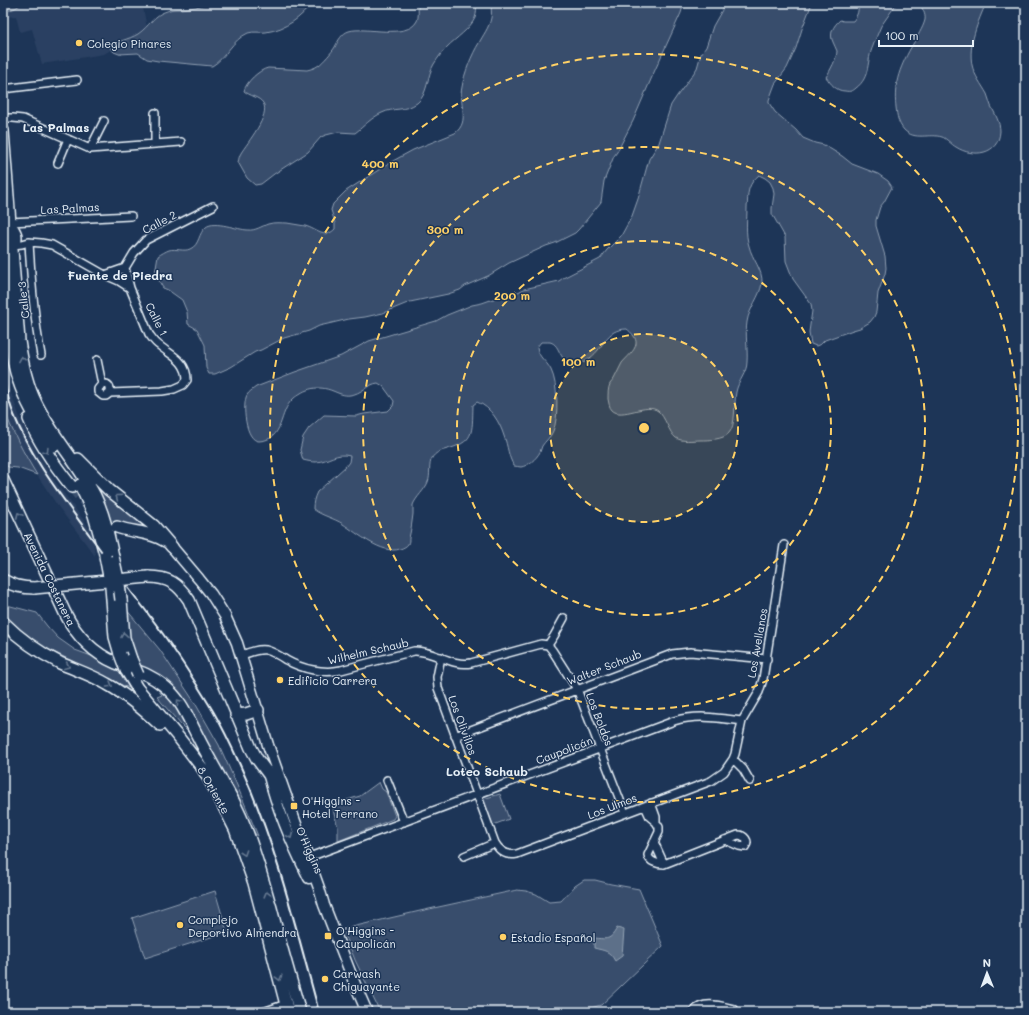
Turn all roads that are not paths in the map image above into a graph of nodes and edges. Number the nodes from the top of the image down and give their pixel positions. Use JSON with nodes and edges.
{"nodes":[{"id":1,"x":77,"y":80,"type":"dead end"},
{"id":2,"x":3,"y":89,"type":"edge"},
{"id":3,"x":155,"y":113,"type":"dead end"},
{"id":4,"x":3,"y":118,"type":"edge"},
{"id":5,"x":104,"y":121,"type":"dead end"},
{"id":6,"x":3,"y":131,"type":"edge"},
{"id":7,"x":68,"y":139,"type":"junction"},
{"id":8,"x":181,"y":142,"type":"dead end"},
{"id":9,"x":155,"y":144,"type":"junction"},
{"id":10,"x":90,"y":149,"type":"junction"},
{"id":11,"x":58,"y":163,"type":"dead end"},
{"id":12,"x":213,"y":206,"type":"dead end"},
{"id":13,"x":131,"y":216,"type":"dead end"},
{"id":14,"x":10,"y":222,"type":"junction"},
{"id":15,"x":3,"y":236,"type":"edge"},
{"id":16,"x":29,"y":242,"type":"junction"},
{"id":17,"x":12,"y":245,"type":"edge"},
{"id":18,"x":125,"y":268,"type":"junction"},
{"id":19,"x":105,"y":275,"type":"junction"},
{"id":20,"x":130,"y":288,"type":"junction"},
{"id":21,"x":42,"y":355,"type":"dead end"},
{"id":22,"x":97,"y":360,"type":"dead end"},
{"id":23,"x":14,"y":363,"type":"junction"},
{"id":24,"x":102,"y":384,"type":"junction"},
{"id":25,"x":110,"y":393,"type":"junction"},
{"id":26,"x":54,"y":432,"type":"junction"},
{"id":27,"x":77,"y":473,"type":"junction"},
{"id":28,"x":3,"y":480,"type":"edge"},
{"id":29,"x":72,"y":487,"type":"tunnel mouth"},
{"id":30,"x":149,"y":521,"type":"junction"},
{"id":31,"x":117,"y":527,"type":"tunnel mouth"},
{"id":32,"x":141,"y":532,"type":"junction"},
{"id":33,"x":784,"y":545,"type":"dead end"},
{"id":34,"x":172,"y":547,"type":"junction"},
{"id":35,"x":110,"y":558,"type":"junction"},
{"id":36,"x":3,"y":580,"type":"edge"},
{"id":37,"x":564,"y":618,"type":"dead end"},
{"id":38,"x":3,"y":622,"type":"edge"},
{"id":39,"x":548,"y":645,"type":"junction"},
{"id":40,"x":242,"y":655,"type":"junction"},
{"id":41,"x":441,"y":658,"type":"junction"},
{"id":42,"x":767,"y":659,"type":"junction"},
{"id":43,"x":577,"y":689,"type":"junction"},
{"id":44,"x":258,"y":710,"type":"junction"},
{"id":45,"x":236,"y":715,"type":"junction"},
{"id":46,"x":742,"y":721,"type":"junction"},
{"id":47,"x":455,"y":736,"type":"junction"},
{"id":48,"x":600,"y":748,"type":"junction"},
{"id":49,"x":191,"y":754,"type":"junction"},
{"id":50,"x":733,"y":759,"type":"junction"},
{"id":51,"x":269,"y":776,"type":"junction"},
{"id":52,"x":387,"y":780,"type":"dead end"},
{"id":53,"x":750,"y":782,"type":"dead end"},
{"id":54,"x":223,"y":783,"type":"junction"},
{"id":55,"x":477,"y":795,"type":"junction"},
{"id":56,"x":287,"y":799,"type":"junction"},
{"id":57,"x":648,"y":804,"type":"junction"},
{"id":58,"x":625,"y":813,"type":"junction"},
{"id":59,"x":404,"y":822,"type":"junction"},
{"id":60,"x":725,"y":840,"type":"dead end"},
{"id":61,"x":654,"y":842,"type":"junction"},
{"id":62,"x":496,"y":843,"type":"junction"},
{"id":63,"x":464,"y":856,"type":"dead end"},
{"id":64,"x":304,"y":859,"type":"junction"},
{"id":65,"x":664,"y":864,"type":"junction"},
{"id":66,"x":287,"y":1008,"type":"edge"},
{"id":67,"x":734,"y":1008,"type":"dead end"},
{"id":68,"x":263,"y":1012,"type":"edge"},
{"id":69,"x":300,"y":1012,"type":"edge"},
{"id":70,"x":367,"y":1012,"type":"edge"},
{"id":71,"x":693,"y":1012,"type":"edge"}],
"edges":[{"from":1,"to":2,"type":"street"},
{"from":3,"to":9,"type":"street"},
{"from":4,"to":7,"type":"street"},
{"from":5,"to":10,"type":"street"},
{"from":6,"to":14,"type":"main road"},
{"from":7,"to":10,"type":"street"},
{"from":7,"to":11,"type":"street"},
{"from":8,"to":9,"type":"street"},
{"from":9,"to":10,"type":"street"},
{"from":12,"to":18,"type":"street","name":"Calle 2"},
{"from":13,"to":14,"type":"street","name":"Las Palmas"},
{"from":14,"to":17,"type":"main road"},
{"from":15,"to":17,"type":"main road"},
{"from":16,"to":17,"type":"street"},
{"from":16,"to":19,"type":"street"},
{"from":16,"to":21,"type":"street","name":"Calle 3"},
{"from":17,"to":23,"type":"main road"},
{"from":26,"to":17,"type":"main road","one_way":true},
{"from":18,"to":19,"type":"street"},
{"from":18,"to":20,"type":"street"},
{"from":19,"to":20,"type":"street"},
{"from":20,"to":25,"type":"street","name":"Calle 1"},
{"from":22,"to":24,"type":"street"},
{"from":23,"to":27,"type":"main road"},
{"from":23,"to":29,"type":"main road","one_way":true},
{"from":24,"to":25,"type":"street"},
{"from":24,"to":25,"type":"street"},
{"from":26,"to":27,"type":"main road"},
{"from":30,"to":26,"type":"main road","one_way":true},
{"from":27,"to":35,"type":"main road"},
{"from":54,"to":28,"type":"main road","name":"Avenida Costanera","one_way":true},
{"from":30,"to":32,"type":"main road"},
{"from":30,"to":34,"type":"main road"},
{"from":31,"to":32,"type":"main road"},
{"from":32,"to":34,"type":"main road"},
{"from":33,"to":42,"type":"street","name":"Los Avellanos"},
{"from":34,"to":40,"type":"main road","name":"O'Higgins"},
{"from":35,"to":49,"type":"main road","name":"8 Oriente","bridge":true},
{"from":54,"to":35,"type":"main road","name":"8 Oriente","one_way":true,"bridge":true},
{"from":36,"to":45,"type":"main road","bridge":true},
{"from":37,"to":39,"type":"street"},
{"from":38,"to":49,"type":"main road","one_way":true},
{"from":39,"to":41,"type":"street","name":"Wilhelm Schaub"},
{"from":39,"to":43,"type":"street","name":"Los Boldos"},
{"from":40,"to":41,"type":"street","name":"Wilhelm Schaub"},
{"from":40,"to":44,"type":"main road","name":"O'Higgins"},
{"from":41,"to":47,"type":"street","name":"Los Olivillos"},
{"from":42,"to":43,"type":"street","name":"Walter Schaub"},
{"from":42,"to":46,"type":"street","name":"Los Avellanos"},
{"from":43,"to":47,"type":"street","name":"Walter Schaub"},
{"from":43,"to":48,"type":"street","name":"Los Boldos"},
{"from":44,"to":45,"type":"main road"},
{"from":44,"to":51,"type":"main road","name":"O'Higgins"},
{"from":44,"to":56,"type":"main road","name":"O'Higgins"},
{"from":45,"to":51,"type":"main road"},
{"from":46,"to":48,"type":"street","name":"Caupolicán"},
{"from":46,"to":50,"type":"street","name":"Los Avellanos"},
{"from":47,"to":55,"type":"street","name":"Los Olivillos"},
{"from":48,"to":55,"type":"street","name":"Caupolicán"},
{"from":48,"to":58,"type":"street","name":"Los Boldos"},
{"from":49,"to":66,"type":"main road","name":"8 Oriente","one_way":true},
{"from":50,"to":53,"type":"street"},
{"from":50,"to":57,"type":"street","name":"Los Ulmos"},
{"from":51,"to":56,"type":"main road"},
{"from":51,"to":64,"type":"main road","name":"O'Higgins","one_way":true},
{"from":52,"to":59,"type":"street"},
{"from":69,"to":54,"type":"main road","name":"8 Oriente","one_way":true},
{"from":55,"to":59,"type":"street","name":"Caupolicán"},
{"from":55,"to":62,"type":"street","name":"Los Olivillos"},
{"from":56,"to":64,"type":"main road","name":"O'Higgins"},
{"from":57,"to":58,"type":"street","name":"Los Ulmos"},
{"from":57,"to":61,"type":"street"},
{"from":58,"to":62,"type":"street","name":"Los Ulmos"},
{"from":59,"to":64,"type":"street","name":"Caupolicán"},
{"from":60,"to":65,"type":"street"},
{"from":61,"to":65,"type":"street"},
{"from":61,"to":65,"type":"street"},
{"from":62,"to":63,"type":"street"},
{"from":64,"to":70,"type":"main road","name":"O'Higgins"},
{"from":66,"to":68,"type":"street"},
{"from":67,"to":71,"type":"street"}]}
